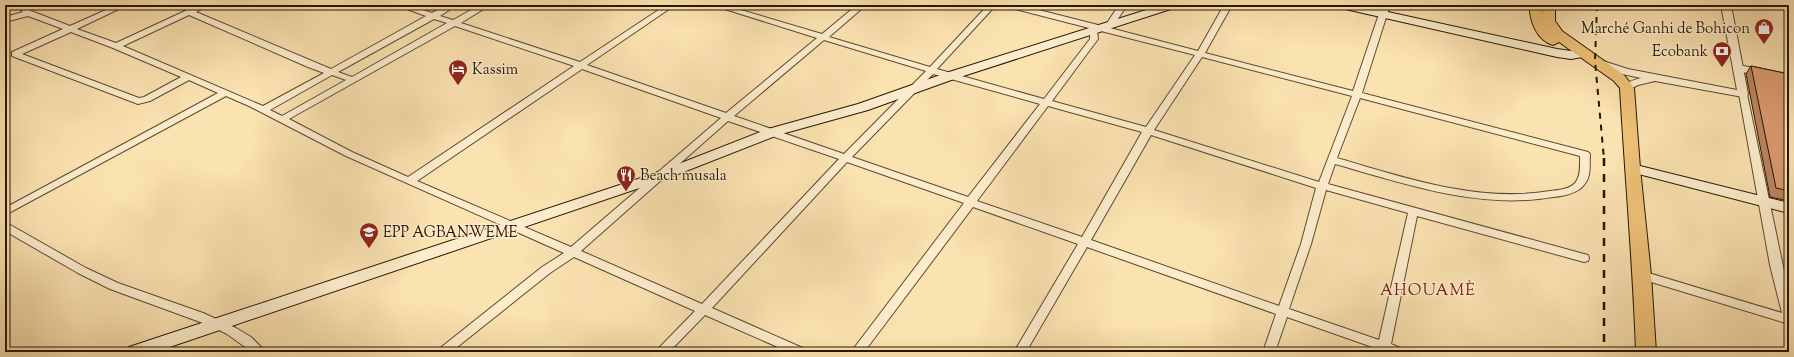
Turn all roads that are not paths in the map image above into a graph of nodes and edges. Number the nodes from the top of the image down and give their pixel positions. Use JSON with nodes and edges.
{"nodes":[{"id":1,"x":21,"y":5,"type":"edge"},
{"id":2,"x":123,"y":5,"type":"edge"},
{"id":3,"x":204,"y":5,"type":"edge"},
{"id":4,"x":400,"y":5,"type":"edge"},
{"id":5,"x":453,"y":5,"type":"edge"},
{"id":6,"x":486,"y":5,"type":"edge"},
{"id":7,"x":670,"y":5,"type":"edge"},
{"id":8,"x":716,"y":5,"type":"edge"},
{"id":9,"x":862,"y":5,"type":"edge"},
{"id":10,"x":992,"y":5,"type":"edge"},
{"id":11,"x":1010,"y":5,"type":"edge"},
{"id":12,"x":1123,"y":5,"type":"edge"},
{"id":13,"x":1173,"y":5,"type":"edge"},
{"id":14,"x":1228,"y":5,"type":"edge"},
{"id":15,"x":1341,"y":5,"type":"edge"},
{"id":16,"x":1536,"y":5,"type":"edge"},
{"id":17,"x":1549,"y":5,"type":"edge"},
{"id":18,"x":1726,"y":5,"type":"edge"},
{"id":19,"x":1385,"y":10,"type":"edge"},
{"id":20,"x":189,"y":12,"type":"junction"},
{"id":21,"x":28,"y":13,"type":"junction"},
{"id":22,"x":432,"y":16,"type":"junction"},
{"id":23,"x":5,"y":20,"type":"edge"},
{"id":24,"x":454,"y":24,"type":"junction"},
{"id":25,"x":70,"y":29,"type":"junction"},
{"id":26,"x":1101,"y":29,"type":"junction"},
{"id":27,"x":821,"y":38,"type":"junction"},
{"id":28,"x":116,"y":46,"type":"junction"},
{"id":29,"x":1200,"y":54,"type":"junction"},
{"id":30,"x":1577,"y":54,"type":"junction"},
{"id":31,"x":1596,"y":61,"type":"junction"},
{"id":32,"x":582,"y":66,"type":"junction"},
{"id":33,"x":1738,"y":68,"type":"junction"},
{"id":34,"x":930,"y":70,"type":"junction"},
{"id":35,"x":332,"y":72,"type":"junction"},
{"id":36,"x":1767,"y":74,"type":"edge"},
{"id":37,"x":950,"y":76,"type":"junction"},
{"id":38,"x":188,"y":77,"type":"junction"},
{"id":39,"x":1659,"y":77,"type":"junction"},
{"id":40,"x":353,"y":80,"type":"junction"},
{"id":41,"x":914,"y":89,"type":"junction"},
{"id":42,"x":225,"y":93,"type":"junction"},
{"id":43,"x":1357,"y":94,"type":"junction"},
{"id":44,"x":1743,"y":94,"type":"junction"},
{"id":45,"x":1628,"y":96,"type":"junction"},
{"id":46,"x":1046,"y":102,"type":"junction"},
{"id":47,"x":263,"y":110,"type":"junction"},
{"id":48,"x":727,"y":117,"type":"junction"},
{"id":49,"x":283,"y":119,"type":"junction"},
{"id":50,"x":1148,"y":131,"type":"junction"},
{"id":51,"x":773,"y":132,"type":"junction"},
{"id":52,"x":845,"y":158,"type":"junction"},
{"id":53,"x":1332,"y":160,"type":"junction"},
{"id":54,"x":1632,"y":168,"type":"junction"},
{"id":55,"x":658,"y":176,"type":"junction"},
{"id":56,"x":409,"y":181,"type":"junction"},
{"id":57,"x":1322,"y":186,"type":"junction"},
{"id":58,"x":972,"y":202,"type":"junction"},
{"id":59,"x":1764,"y":202,"type":"junction"},
{"id":60,"x":1789,"y":208,"type":"edge"},
{"id":61,"x":5,"y":212,"type":"edge"},
{"id":62,"x":1413,"y":212,"type":"junction"},
{"id":63,"x":510,"y":225,"type":"junction"},
{"id":64,"x":5,"y":226,"type":"edge"},
{"id":65,"x":1085,"y":242,"type":"junction"},
{"id":66,"x":572,"y":252,"type":"junction"},
{"id":67,"x":1584,"y":258,"type":"dead end"},
{"id":68,"x":1642,"y":275,"type":"junction"},
{"id":69,"x":703,"y":310,"type":"junction"},
{"id":70,"x":1283,"y":312,"type":"junction"},
{"id":71,"x":1789,"y":319,"type":"edge"},
{"id":72,"x":216,"y":324,"type":"junction"},
{"id":73,"x":1384,"y":350,"type":"edge"},
{"id":74,"x":135,"y":352,"type":"edge"},
{"id":75,"x":260,"y":352,"type":"edge"},
{"id":76,"x":443,"y":352,"type":"edge"},
{"id":77,"x":661,"y":352,"type":"edge"},
{"id":78,"x":801,"y":352,"type":"edge"},
{"id":79,"x":858,"y":352,"type":"edge"},
{"id":80,"x":1020,"y":352,"type":"edge"},
{"id":81,"x":1269,"y":352,"type":"edge"},
{"id":82,"x":1399,"y":352,"type":"edge"},
{"id":83,"x":1646,"y":352,"type":"edge"}],
"edges":[{"from":1,"to":21,"type":"street"},
{"from":2,"to":25,"type":"street"},
{"from":3,"to":20,"type":"street"},
{"from":4,"to":22,"type":"street"},
{"from":5,"to":22,"type":"street"},
{"from":6,"to":24,"type":"street"},
{"from":7,"to":32,"type":"street"},
{"from":8,"to":27,"type":"street"},
{"from":9,"to":27,"type":"street"},
{"from":10,"to":34,"type":"street"},
{"from":11,"to":26,"type":"street"},
{"from":12,"to":26,"type":"street"},
{"from":13,"to":26,"type":"main road"},
{"from":14,"to":29,"type":"street"},
{"from":15,"to":19,"type":"main road"},
{"from":16,"to":30,"type":"highway"},
{"from":17,"to":30,"type":"highway"},
{"from":18,"to":33,"type":"street"},
{"from":19,"to":30,"type":"main road"},
{"from":19,"to":43,"type":"street"},
{"from":20,"to":28,"type":"street"},
{"from":20,"to":35,"type":"street"},
{"from":21,"to":23,"type":"street"},
{"from":21,"to":25,"type":"street"},
{"from":22,"to":24,"type":"street"},
{"from":22,"to":35,"type":"street"},
{"from":24,"to":32,"type":"street"},
{"from":24,"to":40,"type":"street"},
{"from":25,"to":28,"type":"street"},
{"from":25,"to":38,"type":"street"},
{"from":26,"to":29,"type":"street"},
{"from":26,"to":37,"type":"main road"},
{"from":26,"to":46,"type":"street"},
{"from":27,"to":34,"type":"street"},
{"from":27,"to":48,"type":"street"},
{"from":28,"to":38,"type":"street"},
{"from":29,"to":43,"type":"street"},
{"from":29,"to":50,"type":"street"},
{"from":30,"to":31,"type":"highway"},
{"from":30,"to":45,"type":"highway"},
{"from":31,"to":39,"type":"street"},
{"from":31,"to":45,"type":"highway"},
{"from":32,"to":48,"type":"street"},
{"from":32,"to":56,"type":"street"},
{"from":33,"to":36,"type":"street"},
{"from":33,"to":44,"type":"street"},
{"from":34,"to":37,"type":"street"},
{"from":34,"to":41,"type":"street"},
{"from":35,"to":40,"type":"street"},
{"from":35,"to":47,"type":"street"},
{"from":37,"to":41,"type":"main road"},
{"from":37,"to":46,"type":"street"},
{"from":38,"to":42,"type":"street"},
{"from":39,"to":44,"type":"street"},
{"from":39,"to":45,"type":"street"},
{"from":40,"to":49,"type":"street"},
{"from":41,"to":51,"type":"main road"},
{"from":41,"to":52,"type":"street"},
{"from":42,"to":47,"type":"street"},
{"from":42,"to":61,"type":"street"},
{"from":43,"to":53,"type":"street"},
{"from":43,"to":53,"type":"street"},
{"from":44,"to":59,"type":"street"},
{"from":45,"to":54,"type":"highway"},
{"from":46,"to":50,"type":"street"},
{"from":46,"to":58,"type":"street"},
{"from":47,"to":49,"type":"street"},
{"from":48,"to":51,"type":"street"},
{"from":48,"to":55,"type":"street"},
{"from":49,"to":56,"type":"street"},
{"from":50,"to":57,"type":"street"},
{"from":50,"to":65,"type":"street"},
{"from":51,"to":52,"type":"street"},
{"from":51,"to":55,"type":"main road"},
{"from":52,"to":58,"type":"street"},
{"from":52,"to":69,"type":"street"},
{"from":53,"to":57,"type":"street"},
{"from":54,"to":59,"type":"main road"},
{"from":54,"to":68,"type":"highway"},
{"from":55,"to":63,"type":"main road"},
{"from":55,"to":66,"type":"street"},
{"from":56,"to":63,"type":"street"},
{"from":57,"to":62,"type":"street"},
{"from":57,"to":70,"type":"street"},
{"from":58,"to":65,"type":"street"},
{"from":58,"to":79,"type":"street"},
{"from":59,"to":60,"type":"main road"},
{"from":59,"to":71,"type":"street"},
{"from":62,"to":67,"type":"street"},
{"from":62,"to":73,"type":"street"},
{"from":63,"to":66,"type":"street"},
{"from":63,"to":72,"type":"main road"},
{"from":64,"to":72,"type":"street"},
{"from":65,"to":70,"type":"street"},
{"from":65,"to":80,"type":"street"},
{"from":66,"to":69,"type":"street"},
{"from":66,"to":76,"type":"street"},
{"from":68,"to":71,"type":"street"},
{"from":68,"to":83,"type":"highway"},
{"from":69,"to":77,"type":"street"},
{"from":69,"to":78,"type":"street"},
{"from":70,"to":73,"type":"street"},
{"from":70,"to":81,"type":"street"},
{"from":72,"to":74,"type":"main road"},
{"from":72,"to":75,"type":"street"},
{"from":73,"to":82,"type":"street"}]}
